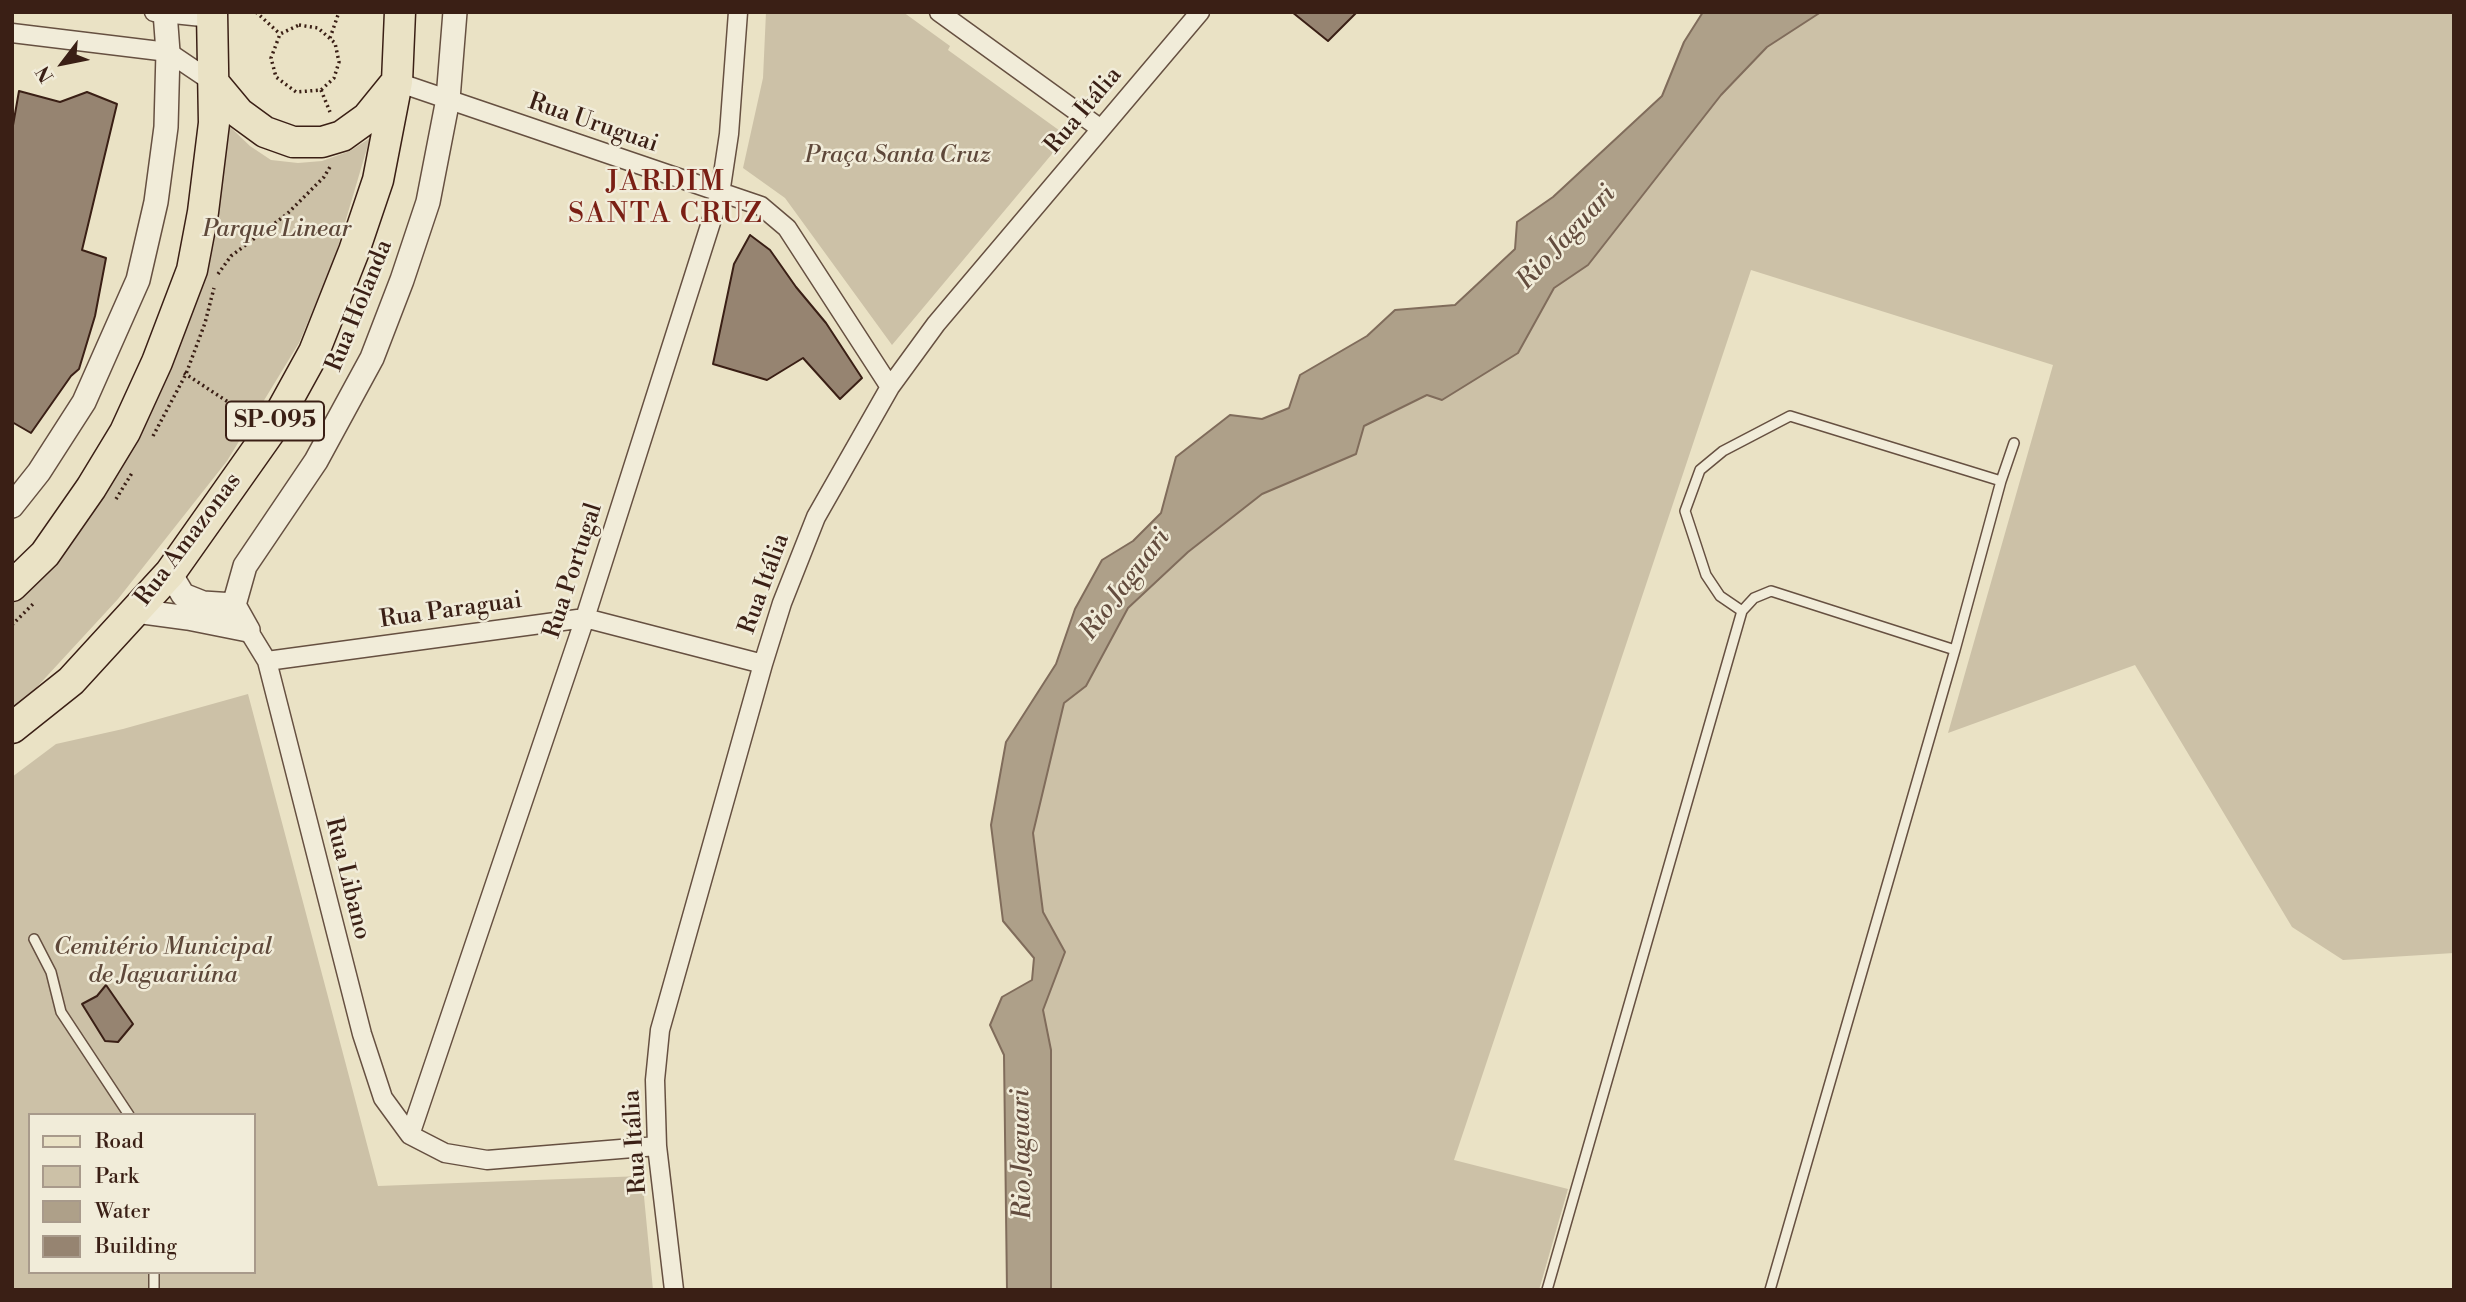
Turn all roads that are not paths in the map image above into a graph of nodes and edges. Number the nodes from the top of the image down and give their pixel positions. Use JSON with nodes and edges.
{"nodes":[{"id":1,"x":456,"y":12,"type":"edge"},
{"id":2,"x":738,"y":12,"type":"edge"},
{"id":3,"x":939,"y":12,"type":"edge"},
{"id":4,"x":1200,"y":12,"type":"edge"},
{"id":5,"x":162,"y":13,"type":"edge"},
{"id":6,"x":214,"y":14,"type":"edge"},
{"id":7,"x":394,"y":21,"type":"edge"},
{"id":8,"x":12,"y":33,"type":"edge"},
{"id":9,"x":168,"y":52,"type":"junction"},
{"id":10,"x":397,"y":82,"type":"junction"},
{"id":11,"x":214,"y":83,"type":"junction"},
{"id":12,"x":448,"y":99,"type":"junction"},
{"id":13,"x":1101,"y":129,"type":"junction"},
{"id":14,"x":720,"y":194,"type":"junction"},
{"id":15,"x":890,"y":387,"type":"junction"},
{"id":16,"x":2014,"y":443,"type":"dead end"},
{"id":17,"x":2001,"y":481,"type":"junction"},
{"id":18,"x":12,"y":506,"type":"edge"},
{"id":19,"x":170,"y":573,"type":"junction"},
{"id":20,"x":23,"y":595,"type":"edge"},
{"id":21,"x":234,"y":605,"type":"junction"},
{"id":22,"x":136,"y":611,"type":"junction"},
{"id":23,"x":1742,"y":611,"type":"junction"},
{"id":24,"x":585,"y":618,"type":"junction"},
{"id":25,"x":248,"y":630,"type":"junction"},
{"id":26,"x":1955,"y":650,"type":"junction"},
{"id":27,"x":267,"y":661,"type":"junction"},
{"id":28,"x":763,"y":664,"type":"junction"},
{"id":29,"x":71,"y":681,"type":"junction"},
{"id":30,"x":12,"y":728,"type":"edge"},
{"id":31,"x":12,"y":742,"type":"edge"},
{"id":32,"x":34,"y":939,"type":"dead end"},
{"id":33,"x":128,"y":1113,"type":"edge"},
{"id":34,"x":410,"y":1135,"type":"junction"},
{"id":35,"x":657,"y":1146,"type":"junction"},
{"id":36,"x":674,"y":1290,"type":"edge"},
{"id":37,"x":1547,"y":1290,"type":"edge"},
{"id":38,"x":1770,"y":1290,"type":"edge"}],
"edges":[{"from":1,"to":12,"type":"street","name":"Rua Holanda"},
{"from":2,"to":14,"type":"street","name":"Rua Portugal"},
{"from":3,"to":13,"type":"street"},
{"from":4,"to":13,"type":"street","name":"Rua Itália"},
{"from":5,"to":6,"type":"street"},
{"from":5,"to":9,"type":"street"},
{"from":6,"to":11,"type":"main road"},
{"from":7,"to":10,"type":"main road","name":"Rua Amazonas","number":"SP-095"},
{"from":8,"to":9,"type":"street"},
{"from":9,"to":11,"type":"street"},
{"from":9,"to":18,"type":"street"},
{"from":10,"to":11,"type":"main road"},
{"from":10,"to":12,"type":"street","name":"Rua Uruguai"},
{"from":10,"to":19,"type":"main road","name":"Rua Amazonas","number":"SP-095"},
{"from":11,"to":20,"type":"main road"},
{"from":12,"to":14,"type":"street","name":"Rua Uruguai"},
{"from":12,"to":21,"type":"street","name":"Rua Holanda"},
{"from":13,"to":15,"type":"street","name":"Rua Itália"},
{"from":14,"to":15,"type":"street","name":"Rua Uruguai"},
{"from":14,"to":24,"type":"street","name":"Rua Portugal"},
{"from":15,"to":28,"type":"street","name":"Rua Itália"},
{"from":16,"to":17,"type":"lane"},
{"from":17,"to":23,"type":"lane"},
{"from":17,"to":26,"type":"lane"},
{"from":19,"to":21,"type":"street"},
{"from":19,"to":22,"type":"main road","name":"Rua Amazonas","number":"SP-095"},
{"from":21,"to":25,"type":"street"},
{"from":22,"to":25,"type":"street"},
{"from":22,"to":29,"type":"main road","name":"Rua Amazonas","number":"SP-095"},
{"from":23,"to":26,"type":"lane"},
{"from":23,"to":37,"type":"lane"},
{"from":24,"to":27,"type":"street","name":"Rua Paraguai"},
{"from":24,"to":28,"type":"street","name":"Rua Paraguai"},
{"from":24,"to":34,"type":"street","name":"Rua Portugal"},
{"from":25,"to":27,"type":"street","name":"Rua Libano"},
{"from":26,"to":38,"type":"lane"},
{"from":27,"to":34,"type":"street","name":"Rua Libano"},
{"from":28,"to":35,"type":"street","name":"Rua Itália"},
{"from":29,"to":30,"type":"main road","name":"Rua Amazonas","number":"SP-095"},
{"from":29,"to":31,"type":"main road","number":"SP-095"},
{"from":32,"to":33,"type":"lane"},
{"from":34,"to":35,"type":"street"},
{"from":35,"to":36,"type":"street","name":"Rua Itália"}]}
